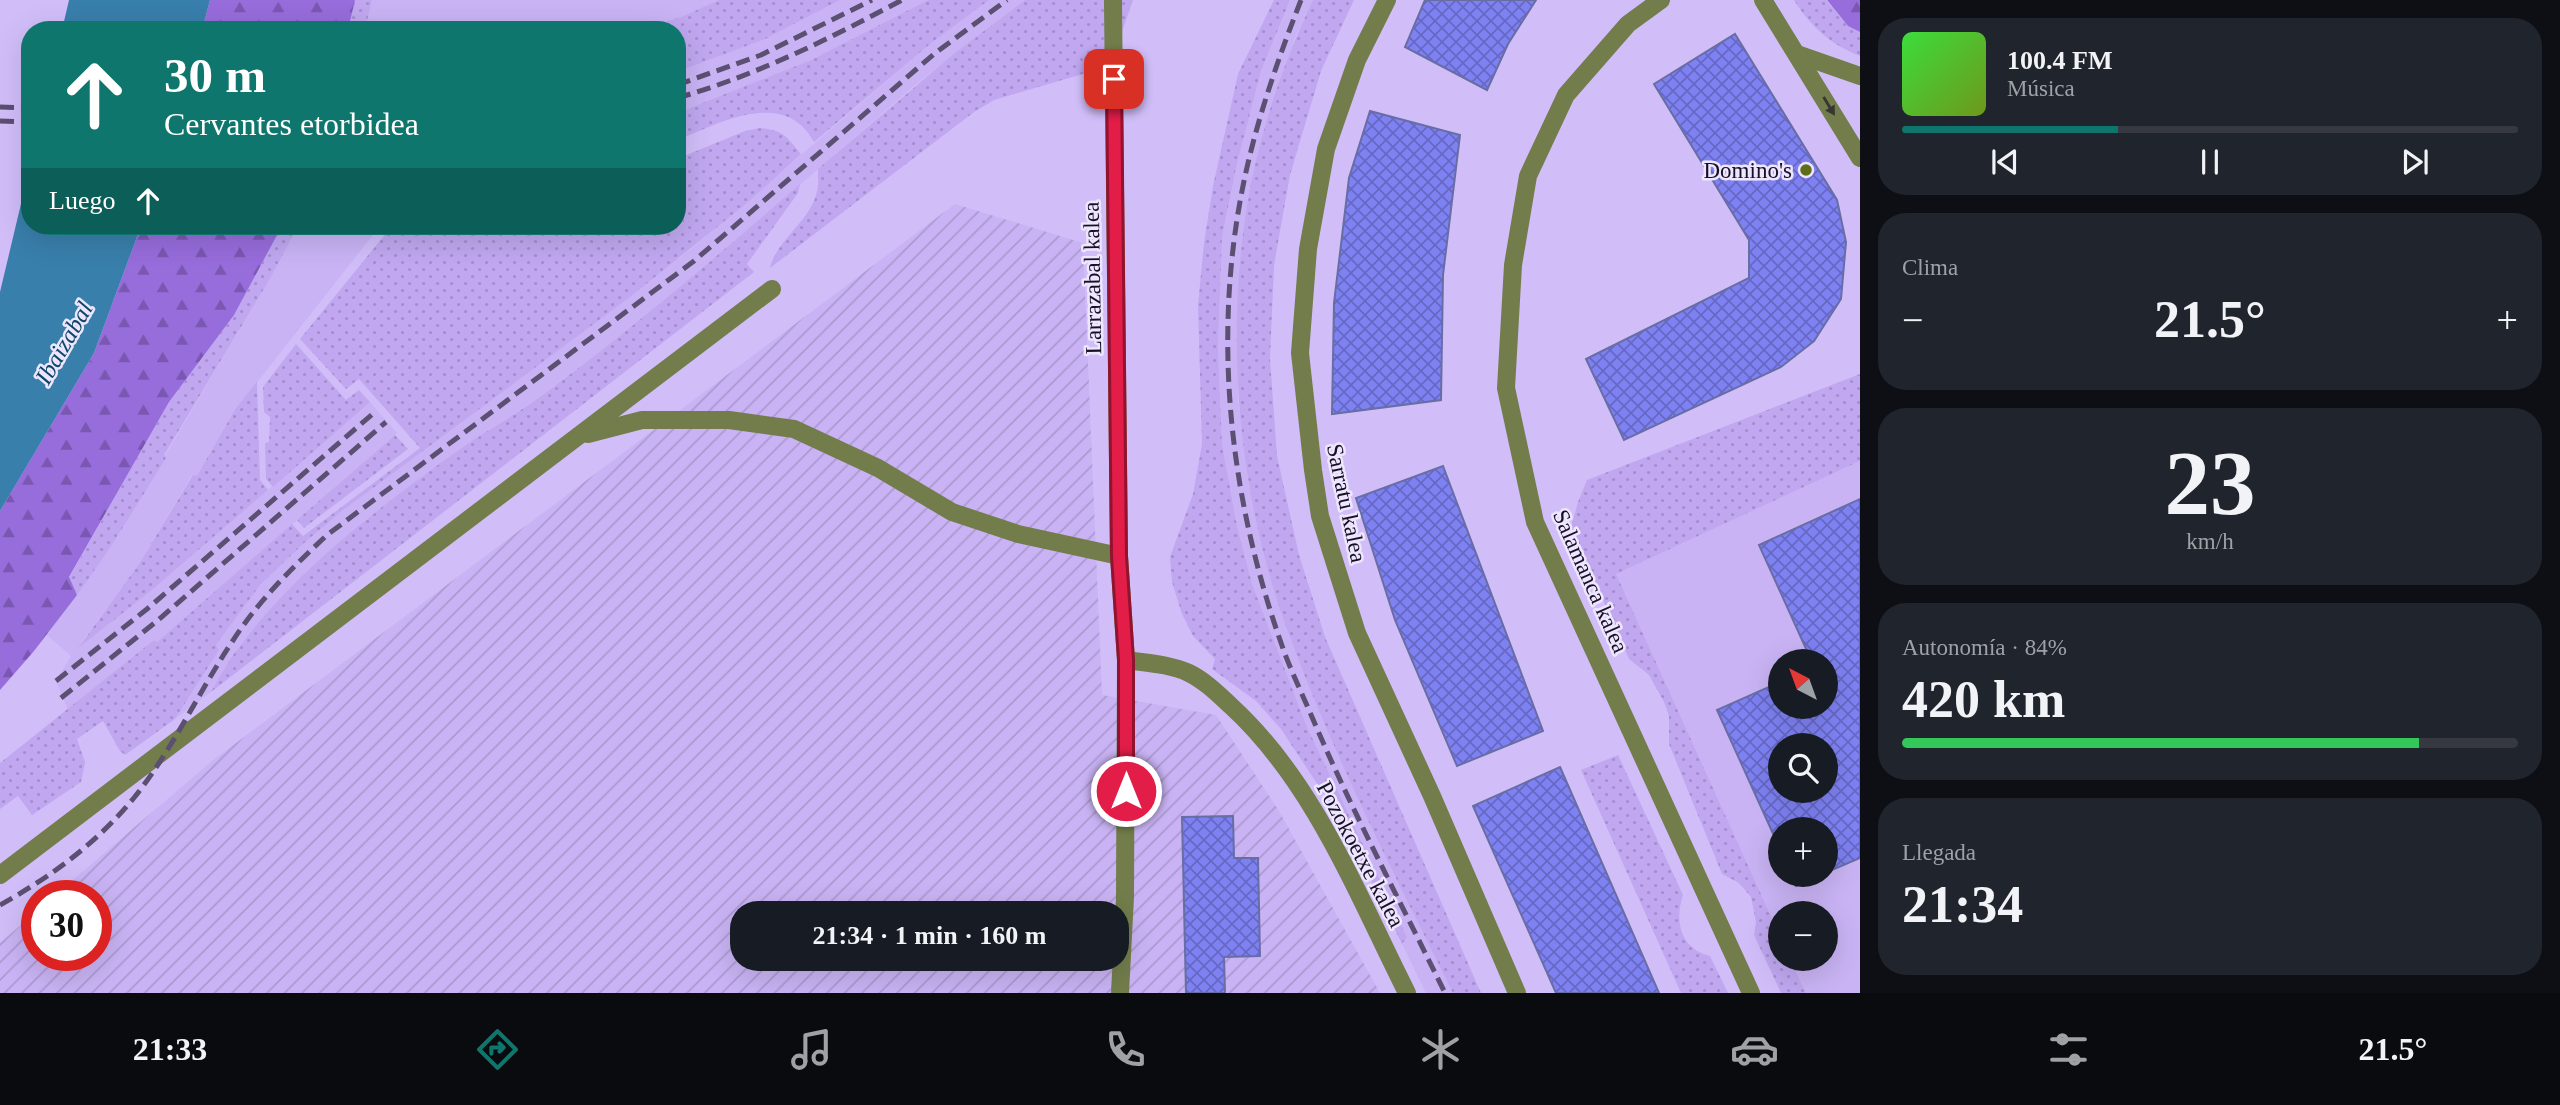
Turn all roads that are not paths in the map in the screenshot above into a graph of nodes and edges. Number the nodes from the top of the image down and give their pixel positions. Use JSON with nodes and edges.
{"nodes":[{"id":1,"x":1387,"y":0,"type":"edge"},
{"id":2,"x":1661,"y":0,"type":"edge"},
{"id":3,"x":1763,"y":0,"type":"edge"},
{"id":4,"x":1113,"y":2,"type":"edge"},
{"id":5,"x":1797,"y":54,"type":"junction"},
{"id":6,"x":1860,"y":76,"type":"edge"},
{"id":7,"x":1860,"y":133,"type":"edge"},
{"id":8,"x":1860,"y":150,"type":"edge"},
{"id":9,"x":1860,"y":158,"type":"edge"},
{"id":10,"x":772,"y":289,"type":"dead end"},
{"id":11,"x":580,"y":436,"type":"junction"},
{"id":12,"x":1119,"y":556,"type":"junction"},
{"id":13,"x":1126,"y":660,"type":"junction"},
{"id":14,"x":0,"y":875,"type":"edge"},
{"id":15,"x":1120,"y":993,"type":"edge"},
{"id":16,"x":1407,"y":993,"type":"edge"},
{"id":17,"x":1517,"y":993,"type":"edge"},
{"id":18,"x":1751,"y":993,"type":"edge"}],
"edges":[{"from":1,"to":17,"type":"street","name":"Sarratu kalea"},
{"from":2,"to":18,"type":"street","name":"Salamanca kalea"},
{"from":3,"to":5,"type":"street"},
{"from":4,"to":12,"type":"street","name":"Larrazabal kalea"},
{"from":5,"to":6,"type":"street"},
{"from":5,"to":9,"type":"street","one_way":true},
{"from":7,"to":8,"type":"street"},
{"from":10,"to":11,"type":"street"},
{"from":11,"to":12,"type":"street"},
{"from":11,"to":14,"type":"street"},
{"from":12,"to":13,"type":"street","name":"Larrazabal kalea"},
{"from":13,"to":15,"type":"street"},
{"from":13,"to":16,"type":"street","name":"Pozokoetxe kalea"}]}
